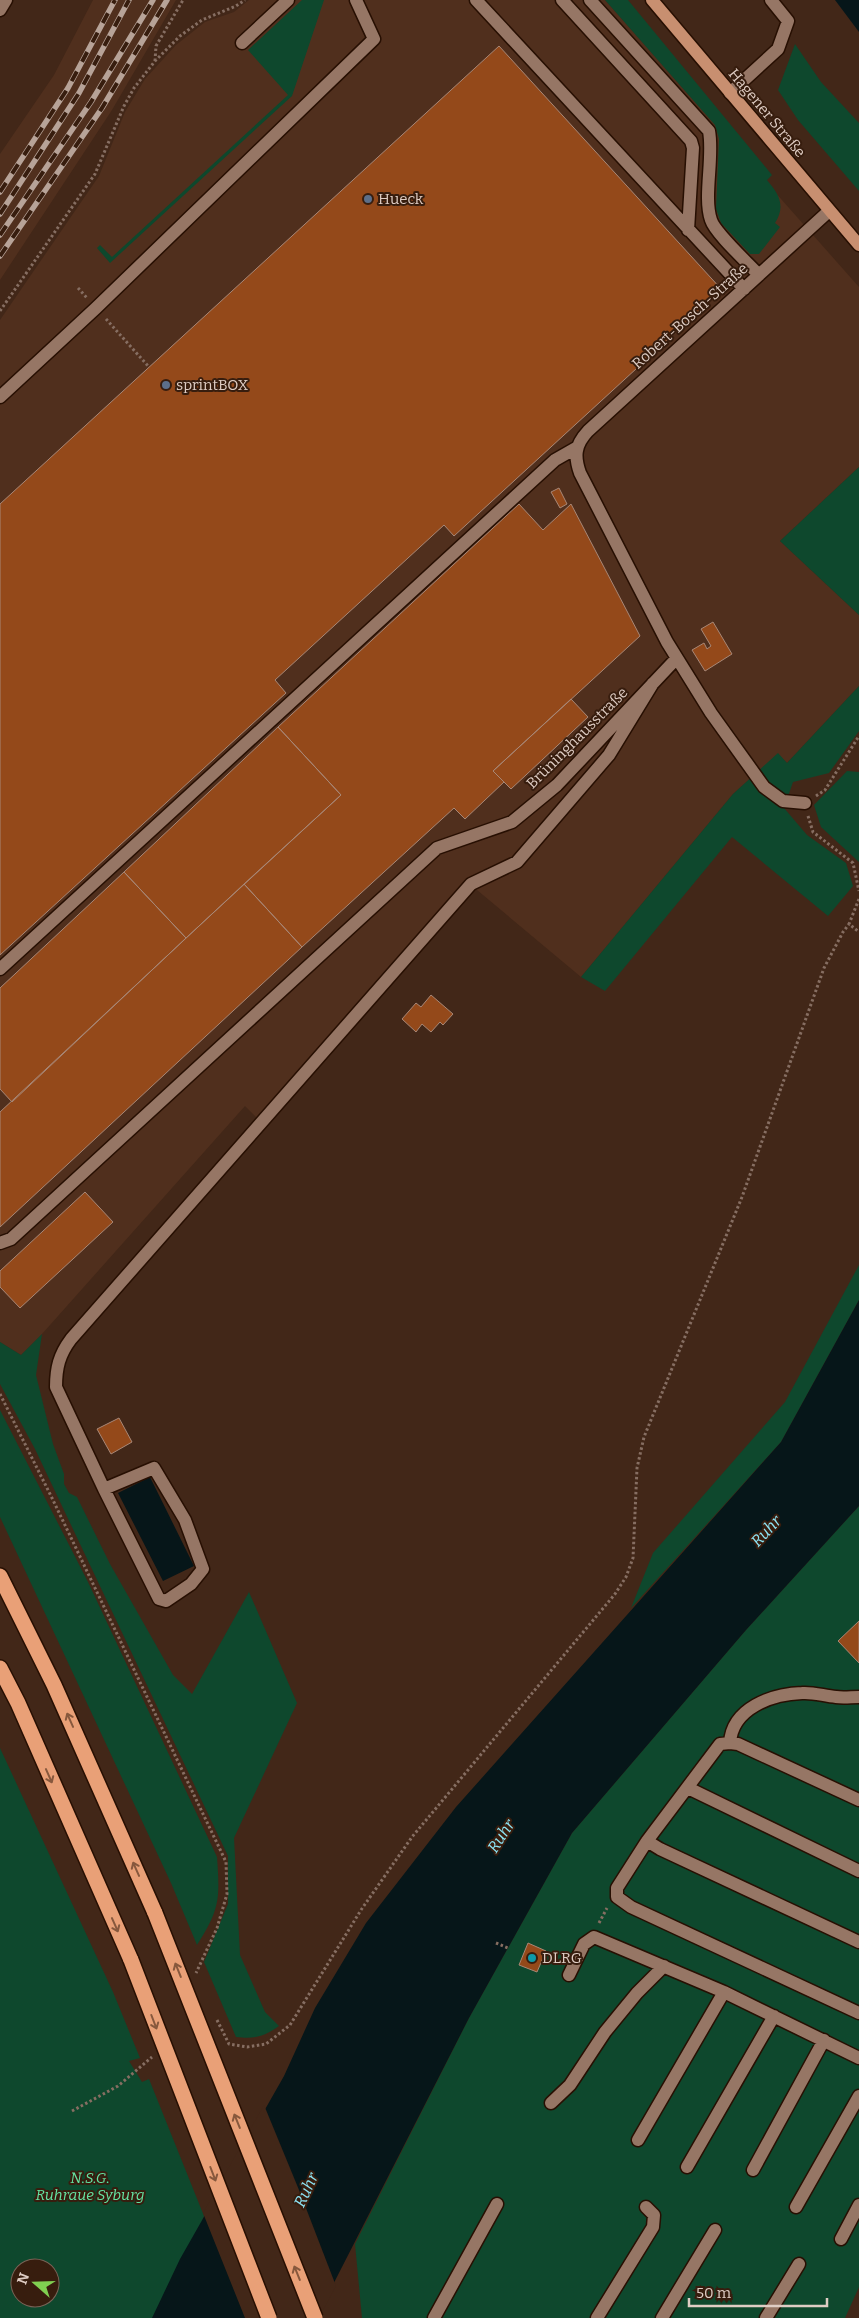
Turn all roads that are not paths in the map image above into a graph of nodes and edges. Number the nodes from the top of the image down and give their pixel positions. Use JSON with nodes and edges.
{"nodes":[{"id":1,"x":6,"y":0,"type":"edge"},
{"id":2,"x":288,"y":0,"type":"edge"},
{"id":3,"x":356,"y":0,"type":"edge"},
{"id":4,"x":476,"y":0,"type":"edge"},
{"id":5,"x":562,"y":0,"type":"edge"},
{"id":6,"x":590,"y":0,"type":"edge"},
{"id":7,"x":652,"y":0,"type":"edge"},
{"id":8,"x":770,"y":0,"type":"edge"},
{"id":9,"x":0,"y":10,"type":"edge"},
{"id":10,"x":242,"y":43,"type":"dead end"},
{"id":11,"x":730,"y":93,"type":"junction"},
{"id":12,"x":829,"y":211,"type":"junction"},
{"id":13,"x":688,"y":230,"type":"junction"},
{"id":14,"x":859,"y":245,"type":"edge"},
{"id":15,"x":759,"y":275,"type":"junction"},
{"id":16,"x":744,"y":289,"type":"junction"},
{"id":17,"x":0,"y":397,"type":"edge"},
{"id":18,"x":576,"y":448,"type":"junction"},
{"id":19,"x":676,"y":659,"type":"junction"},
{"id":20,"x":654,"y":683,"type":"junction"},
{"id":21,"x":805,"y":803,"type":"road end"},
{"id":22,"x":0,"y":969,"type":"edge"},
{"id":23,"x":0,"y":1243,"type":"edge"},
{"id":24,"x":104,"y":1489,"type":"junction"},
{"id":25,"x":0,"y":1576,"type":"edge"},
{"id":26,"x":0,"y":1668,"type":"edge"},
{"id":27,"x":859,"y":1697,"type":"edge"},
{"id":28,"x":730,"y":1742,"type":"junction"},
{"id":29,"x":688,"y":1788,"type":"junction"},
{"id":30,"x":859,"y":1800,"type":"edge"},
{"id":31,"x":647,"y":1841,"type":"junction"},
{"id":32,"x":859,"y":1871,"type":"edge"},
{"id":33,"x":859,"y":1942,"type":"edge"},
{"id":34,"x":664,"y":1966,"type":"junction"},
{"id":35,"x":569,"y":1975,"type":"dead end"},
{"id":36,"x":724,"y":1992,"type":"junction"},
{"id":37,"x":859,"y":2013,"type":"edge"},
{"id":38,"x":774,"y":2016,"type":"junction"},
{"id":39,"x":824,"y":2040,"type":"junction"},
{"id":40,"x":859,"y":2058,"type":"edge"},
{"id":41,"x":859,"y":2096,"type":"edge"},
{"id":42,"x":550,"y":2103,"type":"dead end"},
{"id":43,"x":638,"y":2140,"type":"dead end"},
{"id":44,"x":687,"y":2167,"type":"dead end"},
{"id":45,"x":753,"y":2170,"type":"dead end"},
{"id":46,"x":497,"y":2204,"type":"dead end"},
{"id":47,"x":859,"y":2205,"type":"edge"},
{"id":48,"x":796,"y":2207,"type":"dead end"},
{"id":49,"x":646,"y":2208,"type":"dead end"},
{"id":50,"x":715,"y":2230,"type":"dead end"},
{"id":51,"x":841,"y":2239,"type":"dead end"},
{"id":52,"x":799,"y":2264,"type":"dead end"},
{"id":53,"x":268,"y":2318,"type":"edge"},
{"id":54,"x":315,"y":2318,"type":"edge"},
{"id":55,"x":434,"y":2318,"type":"edge"},
{"id":56,"x":597,"y":2318,"type":"edge"},
{"id":57,"x":662,"y":2318,"type":"edge"},
{"id":58,"x":766,"y":2318,"type":"edge"}],
"edges":[{"from":1,"to":9,"type":"street"},
{"from":2,"to":10,"type":"street"},
{"from":3,"to":17,"type":"street"},
{"from":4,"to":13,"type":"street"},
{"from":5,"to":13,"type":"street"},
{"from":6,"to":15,"type":"street"},
{"from":7,"to":11,"type":"main road","name":"Hagener Straße"},
{"from":8,"to":11,"type":"street"},
{"from":11,"to":12,"type":"main road","name":"Hagener Straße"},
{"from":12,"to":14,"type":"main road","name":"Hagener Straße"},
{"from":12,"to":15,"type":"street","name":"Robert-Bosch-Straße"},
{"from":13,"to":16,"type":"street"},
{"from":15,"to":16,"type":"street","name":"Robert-Bosch-Straße"},
{"from":16,"to":18,"type":"street","name":"Robert-Bosch-Straße"},
{"from":18,"to":19,"type":"street"},
{"from":18,"to":22,"type":"street"},
{"from":19,"to":20,"type":"street","name":"Brüninghausstraße"},
{"from":19,"to":21,"type":"street"},
{"from":20,"to":23,"type":"street","name":"Brüninghausstraße"},
{"from":20,"to":24,"type":"street"},
{"from":24,"to":24,"type":"street"},
{"from":54,"to":25,"type":"highway","one_way":true,"bridge":true},
{"from":26,"to":53,"type":"highway","one_way":true,"bridge":true},
{"from":27,"to":28,"type":"street"},
{"from":28,"to":29,"type":"street"},
{"from":28,"to":30,"type":"street"},
{"from":29,"to":31,"type":"street"},
{"from":29,"to":32,"type":"street"},
{"from":31,"to":33,"type":"street"},
{"from":31,"to":37,"type":"street"},
{"from":34,"to":35,"type":"street"},
{"from":34,"to":36,"type":"street"},
{"from":34,"to":42,"type":"street"},
{"from":36,"to":38,"type":"street"},
{"from":36,"to":43,"type":"street"},
{"from":38,"to":39,"type":"street"},
{"from":38,"to":44,"type":"street"},
{"from":39,"to":40,"type":"street"},
{"from":39,"to":45,"type":"street"},
{"from":41,"to":48,"type":"street"},
{"from":46,"to":55,"type":"street"},
{"from":47,"to":51,"type":"street"},
{"from":49,"to":56,"type":"street"},
{"from":50,"to":57,"type":"street"},
{"from":52,"to":58,"type":"street"}]}
